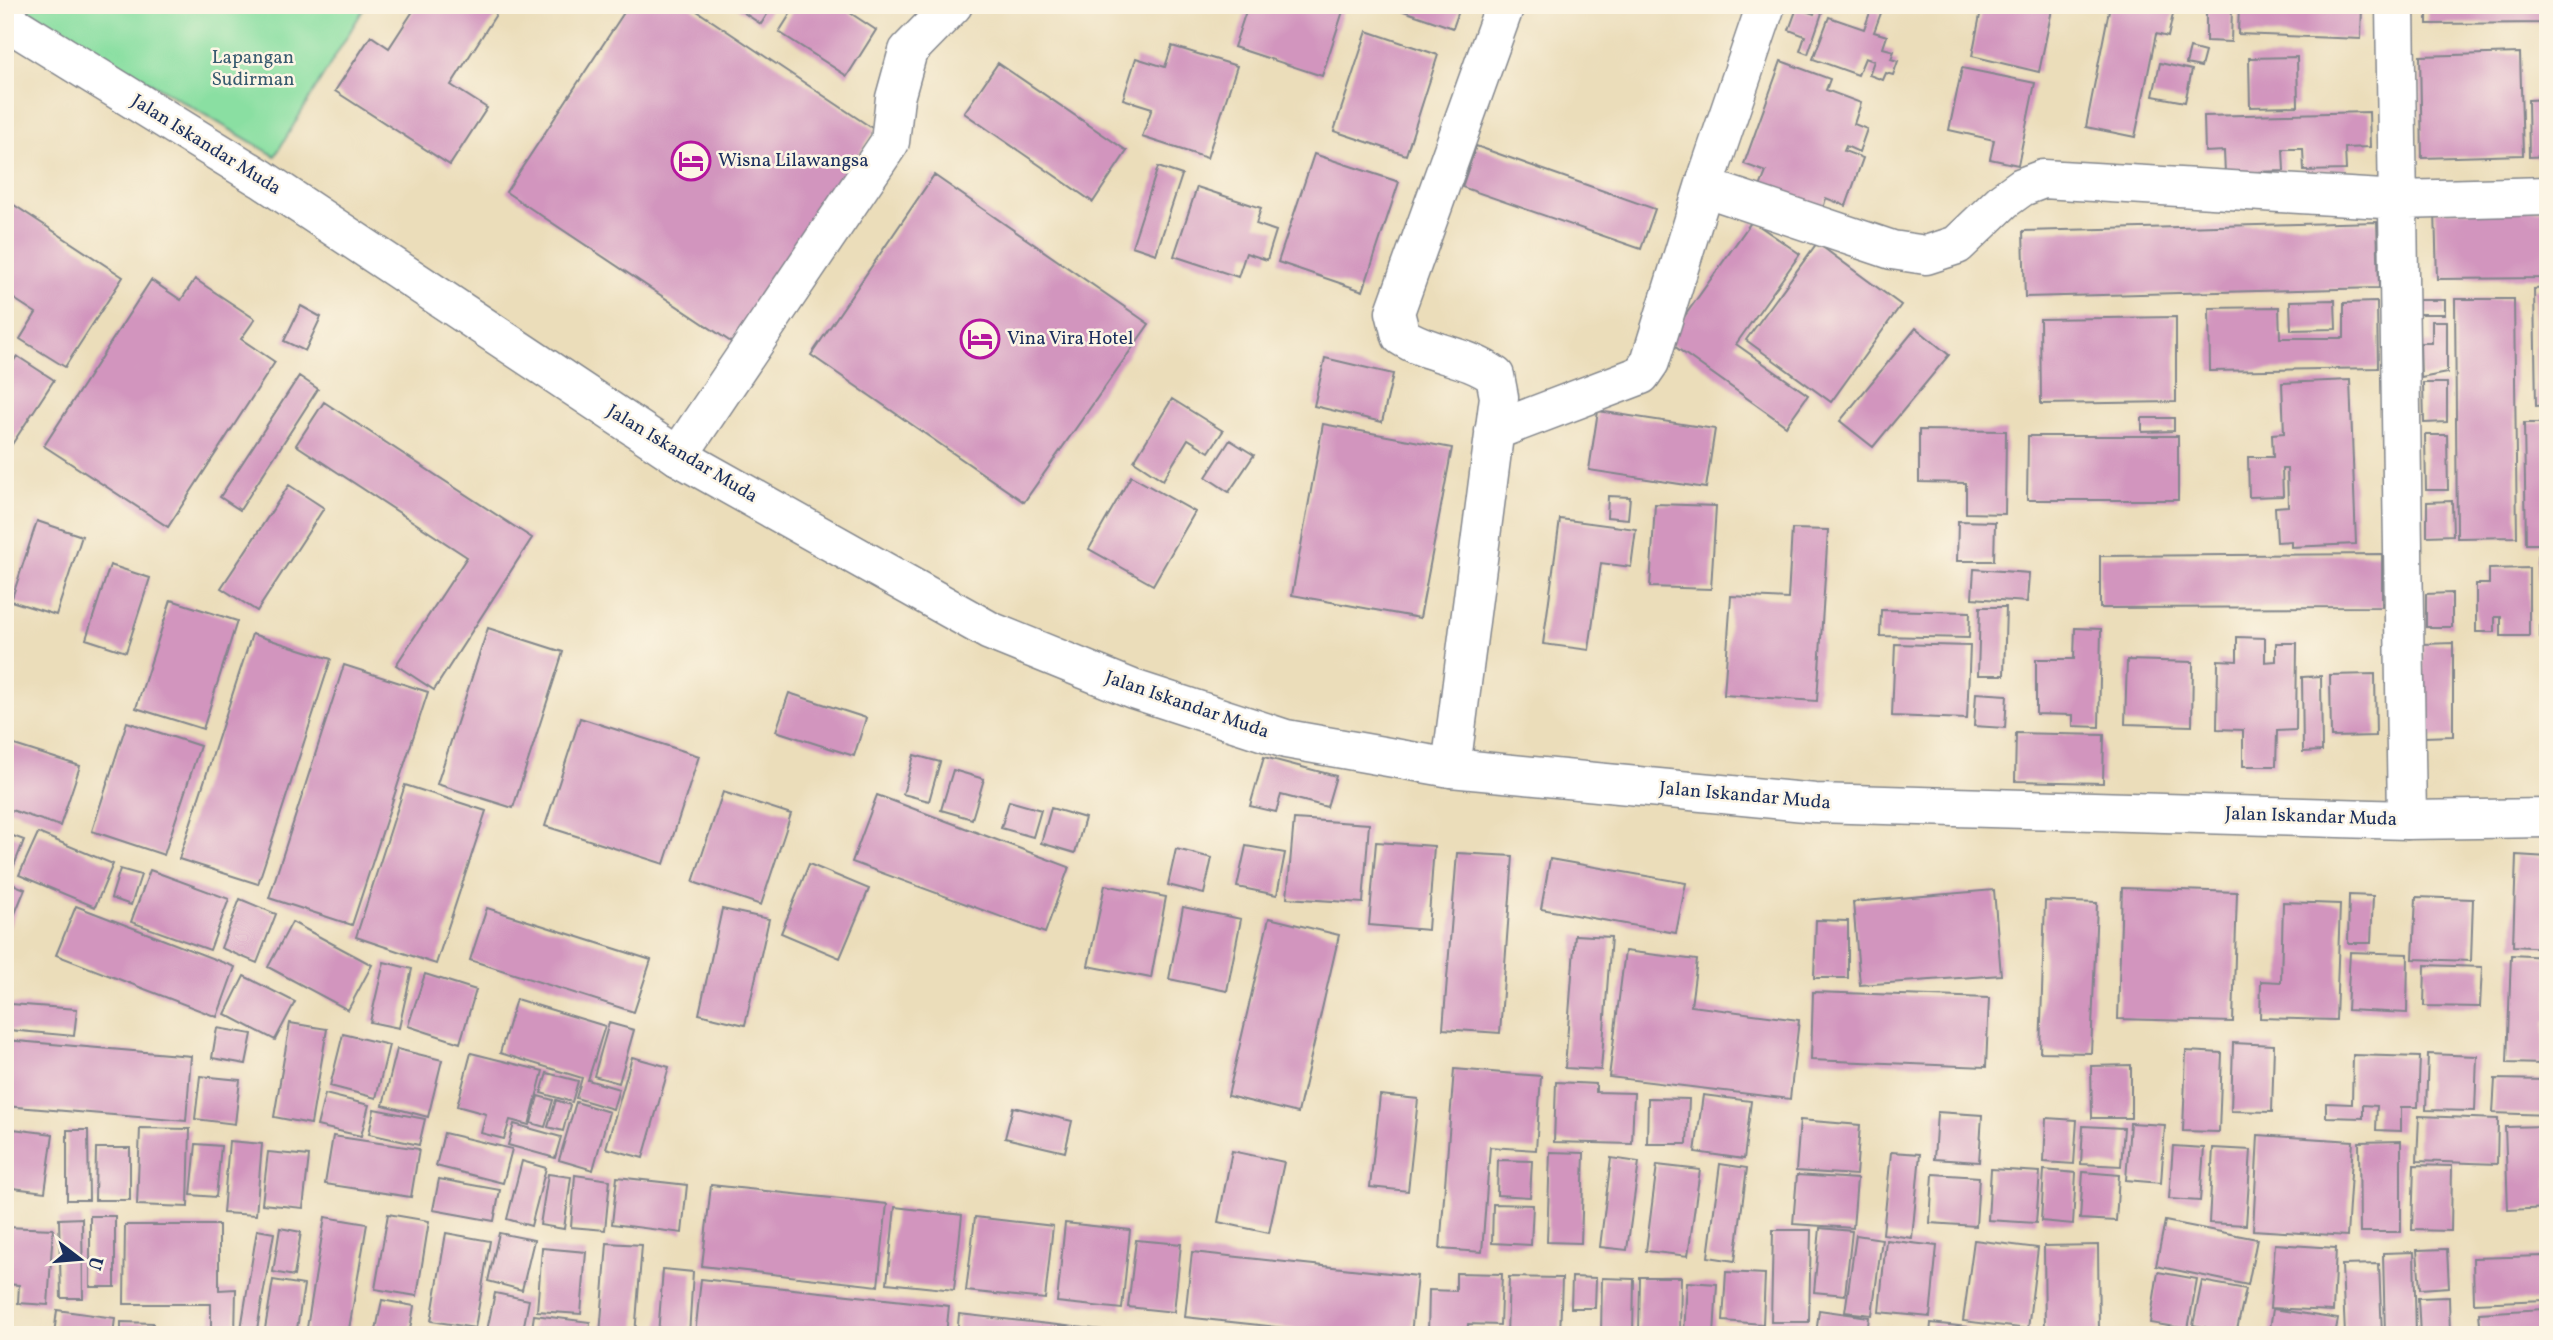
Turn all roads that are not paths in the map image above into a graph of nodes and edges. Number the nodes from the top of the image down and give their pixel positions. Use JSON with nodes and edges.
{"nodes":[{"id":1,"x":953,"y":5,"type":"edge"},
{"id":2,"x":1505,"y":5,"type":"edge"},
{"id":3,"x":1766,"y":5,"type":"edge"},
{"id":4,"x":2395,"y":5,"type":"edge"},
{"id":5,"x":5,"y":20,"type":"edge"},
{"id":6,"x":1704,"y":187,"type":"junction"},
{"id":7,"x":2548,"y":196,"type":"edge"},
{"id":8,"x":2400,"y":200,"type":"junction"},
{"id":9,"x":1494,"y":431,"type":"junction"},
{"id":10,"x":678,"y":456,"type":"junction"},
{"id":11,"x":1451,"y":768,"type":"junction"},
{"id":12,"x":2548,"y":818,"type":"edge"},
{"id":13,"x":2407,"y":820,"type":"junction"}],
"edges":[{"from":1,"to":10,"type":"street"},
{"from":2,"to":9,"type":"street"},
{"from":3,"to":6,"type":"street"},
{"from":4,"to":8,"type":"street"},
{"from":5,"to":10,"type":"street","name":"Jalan Iskandar Muda"},
{"from":6,"to":8,"type":"street"},
{"from":6,"to":9,"type":"street"},
{"from":7,"to":8,"type":"street"},
{"from":8,"to":13,"type":"street"},
{"from":9,"to":11,"type":"street"},
{"from":10,"to":11,"type":"street","name":"Jalan Iskandar Muda"},
{"from":11,"to":13,"type":"street","name":"Jalan Iskandar Muda"},
{"from":12,"to":13,"type":"street","name":"Jalan Iskandar Muda"}]}
